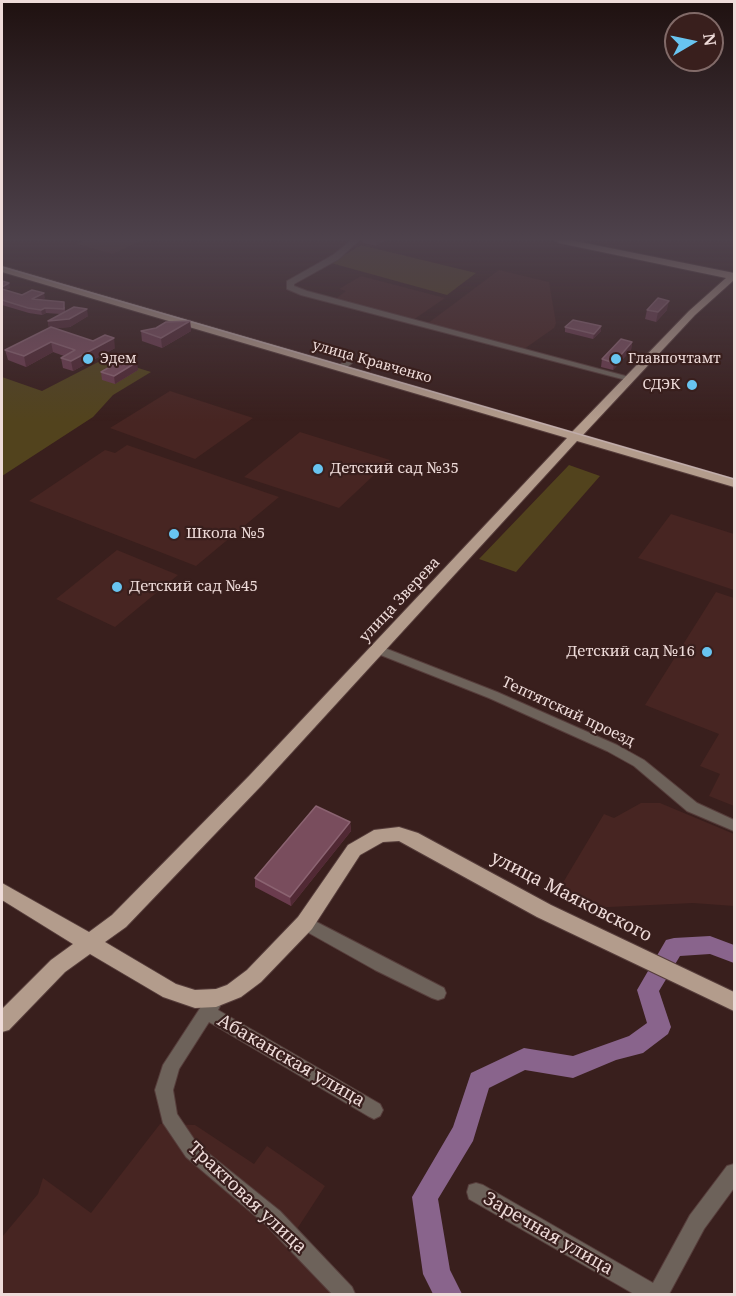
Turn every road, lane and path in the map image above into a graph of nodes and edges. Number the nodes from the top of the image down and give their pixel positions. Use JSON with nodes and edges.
{"nodes":[{"id":1,"x":121,"y":300,"type":"edge"},
{"id":2,"x":333,"y":300,"type":"edge"},
{"id":3,"x":706,"y":300,"type":"edge"},
{"id":4,"x":629,"y":378,"type":"junction"},
{"id":5,"x":578,"y":433,"type":"junction"},
{"id":6,"x":646,"y":453,"type":"junction"},
{"id":7,"x":735,"y":474,"type":"edge"},
{"id":8,"x":735,"y":483,"type":"edge"},
{"id":9,"x":377,"y":649,"type":"junction"},
{"id":10,"x":735,"y":826,"type":"edge"},
{"id":11,"x":2,"y":891,"type":"edge"},
{"id":12,"x":305,"y":923,"type":"junction"},
{"id":13,"x":88,"y":944,"type":"junction"},
{"id":14,"x":438,"y":993,"type":"dead end"},
{"id":15,"x":735,"y":1002,"type":"edge"},
{"id":16,"x":211,"y":1005,"type":"junction"},
{"id":17,"x":2,"y":1023,"type":"edge"},
{"id":18,"x":374,"y":1110,"type":"dead end"},
{"id":19,"x":735,"y":1173,"type":"edge"},
{"id":20,"x":476,"y":1192,"type":"dead end"},
{"id":21,"x":345,"y":1294,"type":"edge"},
{"id":22,"x":652,"y":1294,"type":"edge"},
{"id":23,"x":658,"y":1294,"type":"edge"}],
"edges":[{"from":1,"to":5,"type":"main road","name":"улица Кравченко"},
{"from":2,"to":4,"type":"street"},
{"from":3,"to":4,"type":"main road","name":"улица Зверева"},
{"from":4,"to":5,"type":"main road","name":"улица Зверева"},
{"from":5,"to":6,"type":"main road","name":"улица Кравченко"},
{"from":5,"to":9,"type":"main road","name":"улица Зверева"},
{"from":6,"to":7,"type":"main road","name":"улица Кравченко"},
{"from":6,"to":8,"type":"main road","name":"улица Кравченко"},
{"from":9,"to":10,"type":"street","name":"Тептятский проезд"},
{"from":9,"to":13,"type":"main road","name":"улица Зверева"},
{"from":11,"to":13,"type":"main road"},
{"from":12,"to":14,"type":"street"},
{"from":12,"to":15,"type":"main road","name":"улица Маяковского"},
{"from":12,"to":16,"type":"main road"},
{"from":13,"to":16,"type":"main road"},
{"from":13,"to":17,"type":"main road","name":"улица Зверева"},
{"from":16,"to":18,"type":"street","name":"Абаканская улица"},
{"from":16,"to":21,"type":"street","name":"Трактовая улица"},
{"from":19,"to":23,"type":"street"},
{"from":20,"to":22,"type":"street","name":"Заречная улица"}]}
